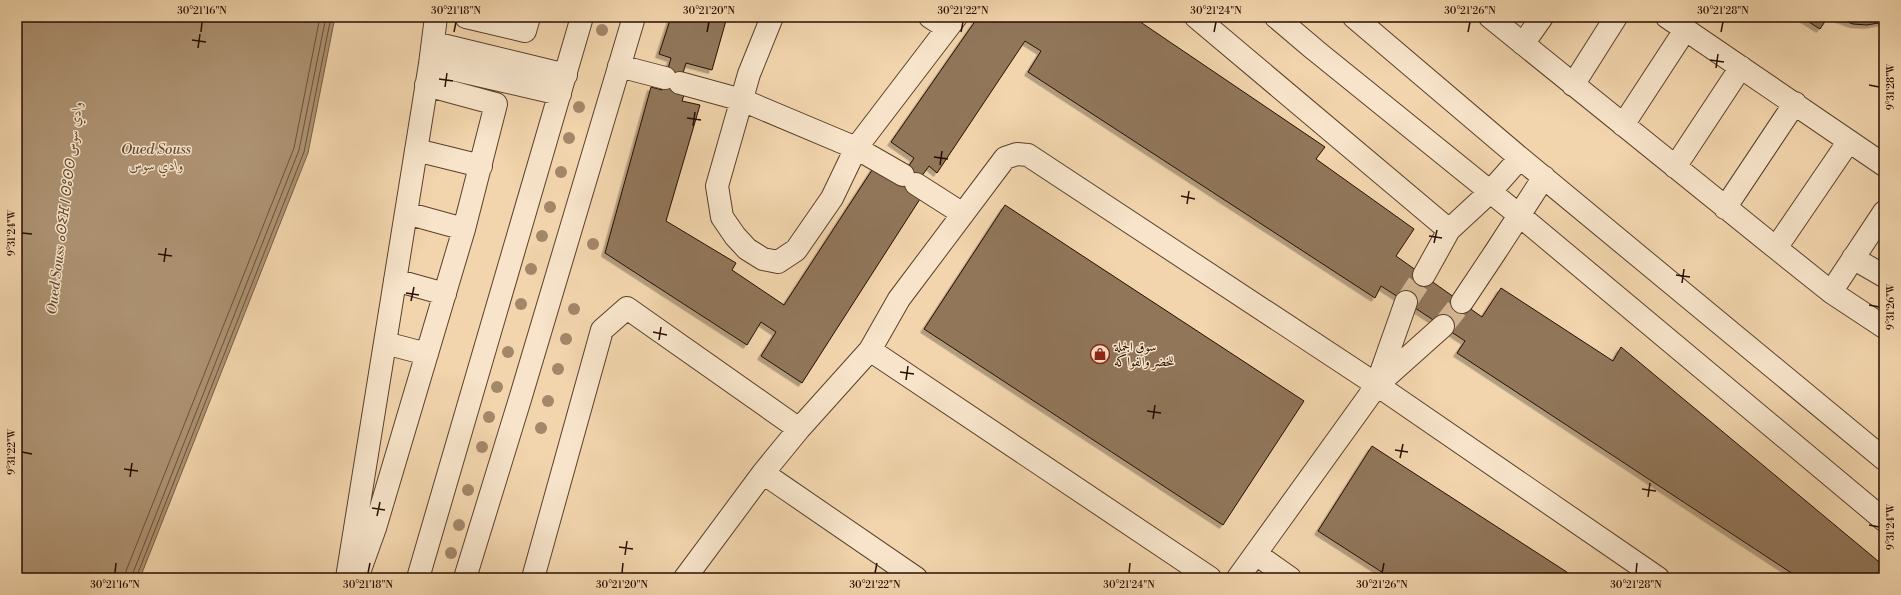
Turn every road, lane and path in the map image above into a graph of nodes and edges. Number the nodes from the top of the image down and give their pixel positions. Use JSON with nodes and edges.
{"nodes":[{"id":1,"x":436,"y":17,"type":"edge"},
{"id":2,"x":466,"y":17,"type":"edge"},
{"id":3,"x":529,"y":17,"type":"edge"},
{"id":4,"x":582,"y":17,"type":"edge"},
{"id":5,"x":634,"y":17,"type":"edge"},
{"id":6,"x":772,"y":17,"type":"edge"},
{"id":7,"x":1196,"y":17,"type":"edge"},
{"id":8,"x":1276,"y":17,"type":"edge"},
{"id":9,"x":1490,"y":17,"type":"edge"},
{"id":10,"x":1542,"y":17,"type":"edge"},
{"id":11,"x":1616,"y":17,"type":"edge"},
{"id":12,"x":1667,"y":17,"type":"edge"},
{"id":13,"x":1361,"y":19,"type":"edge"},
{"id":14,"x":945,"y":21,"type":"edge"},
{"id":15,"x":495,"y":24,"type":"junction"},
{"id":16,"x":1685,"y":30,"type":"junction"},
{"id":17,"x":1523,"y":44,"type":"junction"},
{"id":18,"x":432,"y":53,"type":"junction"},
{"id":19,"x":487,"y":66,"type":"junction"},
{"id":20,"x":619,"y":66,"type":"junction"},
{"id":21,"x":1742,"y":67,"type":"junction"},
{"id":22,"x":563,"y":84,"type":"junction"},
{"id":23,"x":426,"y":85,"type":"junction"},
{"id":24,"x":1573,"y":85,"type":"junction"},
{"id":25,"x":479,"y":99,"type":"junction"},
{"id":26,"x":742,"y":100,"type":"junction"},
{"id":27,"x":1795,"y":104,"type":"junction"},
{"id":28,"x":1623,"y":125,"type":"junction"},
{"id":29,"x":1849,"y":141,"type":"junction"},
{"id":30,"x":856,"y":148,"type":"junction"},
{"id":31,"x":416,"y":150,"type":"junction"},
{"id":32,"x":1520,"y":158,"type":"junction"},
{"id":33,"x":1884,"y":165,"type":"edge"},
{"id":34,"x":481,"y":166,"type":"junction"},
{"id":35,"x":1675,"y":167,"type":"junction"},
{"id":36,"x":1544,"y":177,"type":"junction"},
{"id":37,"x":1490,"y":192,"type":"junction"},
{"id":38,"x":1725,"y":208,"type":"junction"},
{"id":39,"x":1884,"y":212,"type":"edge"},
{"id":40,"x":406,"y":213,"type":"junction"},
{"id":41,"x":963,"y":214,"type":"junction"},
{"id":42,"x":1519,"y":215,"type":"junction"},
{"id":43,"x":464,"y":229,"type":"junction"},
{"id":44,"x":1449,"y":230,"type":"junction"},
{"id":45,"x":1776,"y":248,"type":"junction"},
{"id":46,"x":1853,"y":258,"type":"junction"},
{"id":47,"x":1424,"y":275,"type":"tunnel mouth"},
{"id":48,"x":1884,"y":276,"type":"edge"},
{"id":49,"x":395,"y":280,"type":"junction"},
{"id":50,"x":1831,"y":292,"type":"junction"},
{"id":51,"x":445,"y":294,"type":"junction"},
{"id":52,"x":1406,"y":302,"type":"tunnel mouth"},
{"id":53,"x":1462,"y":302,"type":"tunnel mouth"},
{"id":54,"x":1443,"y":326,"type":"tunnel mouth"},
{"id":55,"x":1884,"y":327,"type":"edge"},
{"id":56,"x":385,"y":343,"type":"junction"},
{"id":57,"x":870,"y":350,"type":"junction"},
{"id":58,"x":427,"y":354,"type":"junction"},
{"id":59,"x":1377,"y":385,"type":"junction"},
{"id":60,"x":375,"y":406,"type":"junction"},
{"id":61,"x":408,"y":417,"type":"junction"},
{"id":62,"x":799,"y":429,"type":"junction"},
{"id":63,"x":1884,"y":458,"type":"edge"},
{"id":64,"x":763,"y":473,"type":"junction"},
{"id":65,"x":1884,"y":520,"type":"edge"},
{"id":66,"x":1256,"y":554,"type":"junction"},
{"id":67,"x":347,"y":578,"type":"edge"},
{"id":68,"x":357,"y":578,"type":"edge"},
{"id":69,"x":418,"y":578,"type":"edge"},
{"id":70,"x":465,"y":578,"type":"edge"},
{"id":71,"x":533,"y":578,"type":"edge"},
{"id":72,"x":685,"y":578,"type":"edge"},
{"id":73,"x":916,"y":578,"type":"edge"},
{"id":74,"x":1210,"y":578,"type":"edge"},
{"id":75,"x":1238,"y":578,"type":"edge"},
{"id":76,"x":1290,"y":578,"type":"edge"},
{"id":77,"x":1658,"y":578,"type":"edge"}],
"edges":[{"from":1,"to":18,"type":"street"},
{"from":2,"to":15,"type":"street"},
{"from":3,"to":15,"type":"street"},
{"from":4,"to":22,"type":"street"},
{"from":5,"to":20,"type":"street"},
{"from":6,"to":26,"type":"street"},
{"from":7,"to":44,"type":"street"},
{"from":8,"to":37,"type":"street"},
{"from":9,"to":17,"type":"street"},
{"from":10,"to":17,"type":"street"},
{"from":11,"to":24,"type":"street"},
{"from":12,"to":16,"type":"street"},
{"from":13,"to":32,"type":"street"},
{"from":14,"to":30,"type":"street"},
{"from":15,"to":19,"type":"street"},
{"from":16,"to":21,"type":"street"},
{"from":16,"to":28,"type":"street"},
{"from":17,"to":24,"type":"street"},
{"from":18,"to":19,"type":"street"},
{"from":18,"to":23,"type":"street"},
{"from":19,"to":22,"type":"street"},
{"from":19,"to":25,"type":"street"},
{"from":20,"to":26,"type":"street"},
{"from":20,"to":70,"type":"street"},
{"from":21,"to":27,"type":"street"},
{"from":21,"to":35,"type":"street"},
{"from":22,"to":69,"type":"street"},
{"from":23,"to":25,"type":"street"},
{"from":23,"to":31,"type":"street"},
{"from":24,"to":28,"type":"street"},
{"from":25,"to":34,"type":"street"},
{"from":26,"to":30,"type":"street"},
{"from":26,"to":30,"type":"street"},
{"from":27,"to":29,"type":"street"},
{"from":27,"to":38,"type":"street"},
{"from":28,"to":35,"type":"street"},
{"from":29,"to":33,"type":"street"},
{"from":29,"to":45,"type":"street"},
{"from":30,"to":41,"type":"street"},
{"from":31,"to":34,"type":"street"},
{"from":31,"to":40,"type":"street"},
{"from":32,"to":36,"type":"street"},
{"from":32,"to":37,"type":"street"},
{"from":34,"to":43,"type":"street"},
{"from":35,"to":38,"type":"street"},
{"from":36,"to":42,"type":"street"},
{"from":36,"to":63,"type":"street"},
{"from":37,"to":42,"type":"street"},
{"from":37,"to":44,"type":"street"},
{"from":38,"to":45,"type":"street"},
{"from":39,"to":46,"type":"street"},
{"from":40,"to":43,"type":"street"},
{"from":40,"to":49,"type":"street"},
{"from":41,"to":57,"type":"street"},
{"from":41,"to":59,"type":"street"},
{"from":42,"to":53,"type":"street"},
{"from":42,"to":65,"type":"street"},
{"from":43,"to":51,"type":"street"},
{"from":44,"to":47,"type":"street"},
{"from":45,"to":50,"type":"street"},
{"from":46,"to":48,"type":"street"},
{"from":46,"to":50,"type":"street"},
{"from":49,"to":51,"type":"street"},
{"from":49,"to":56,"type":"street"},
{"from":50,"to":55,"type":"street"},
{"from":51,"to":58,"type":"street"},
{"from":52,"to":59,"type":"street"},
{"from":54,"to":59,"type":"street"},
{"from":56,"to":58,"type":"street"},
{"from":56,"to":60,"type":"street"},
{"from":57,"to":62,"type":"street"},
{"from":57,"to":74,"type":"street"},
{"from":58,"to":61,"type":"street"},
{"from":59,"to":66,"type":"street"},
{"from":59,"to":77,"type":"street"},
{"from":60,"to":61,"type":"street"},
{"from":60,"to":67,"type":"street"},
{"from":61,"to":68,"type":"street"},
{"from":62,"to":64,"type":"street"},
{"from":62,"to":71,"type":"street"},
{"from":64,"to":72,"type":"street"},
{"from":64,"to":73,"type":"street"},
{"from":66,"to":75,"type":"street"},
{"from":66,"to":76,"type":"street"}]}
